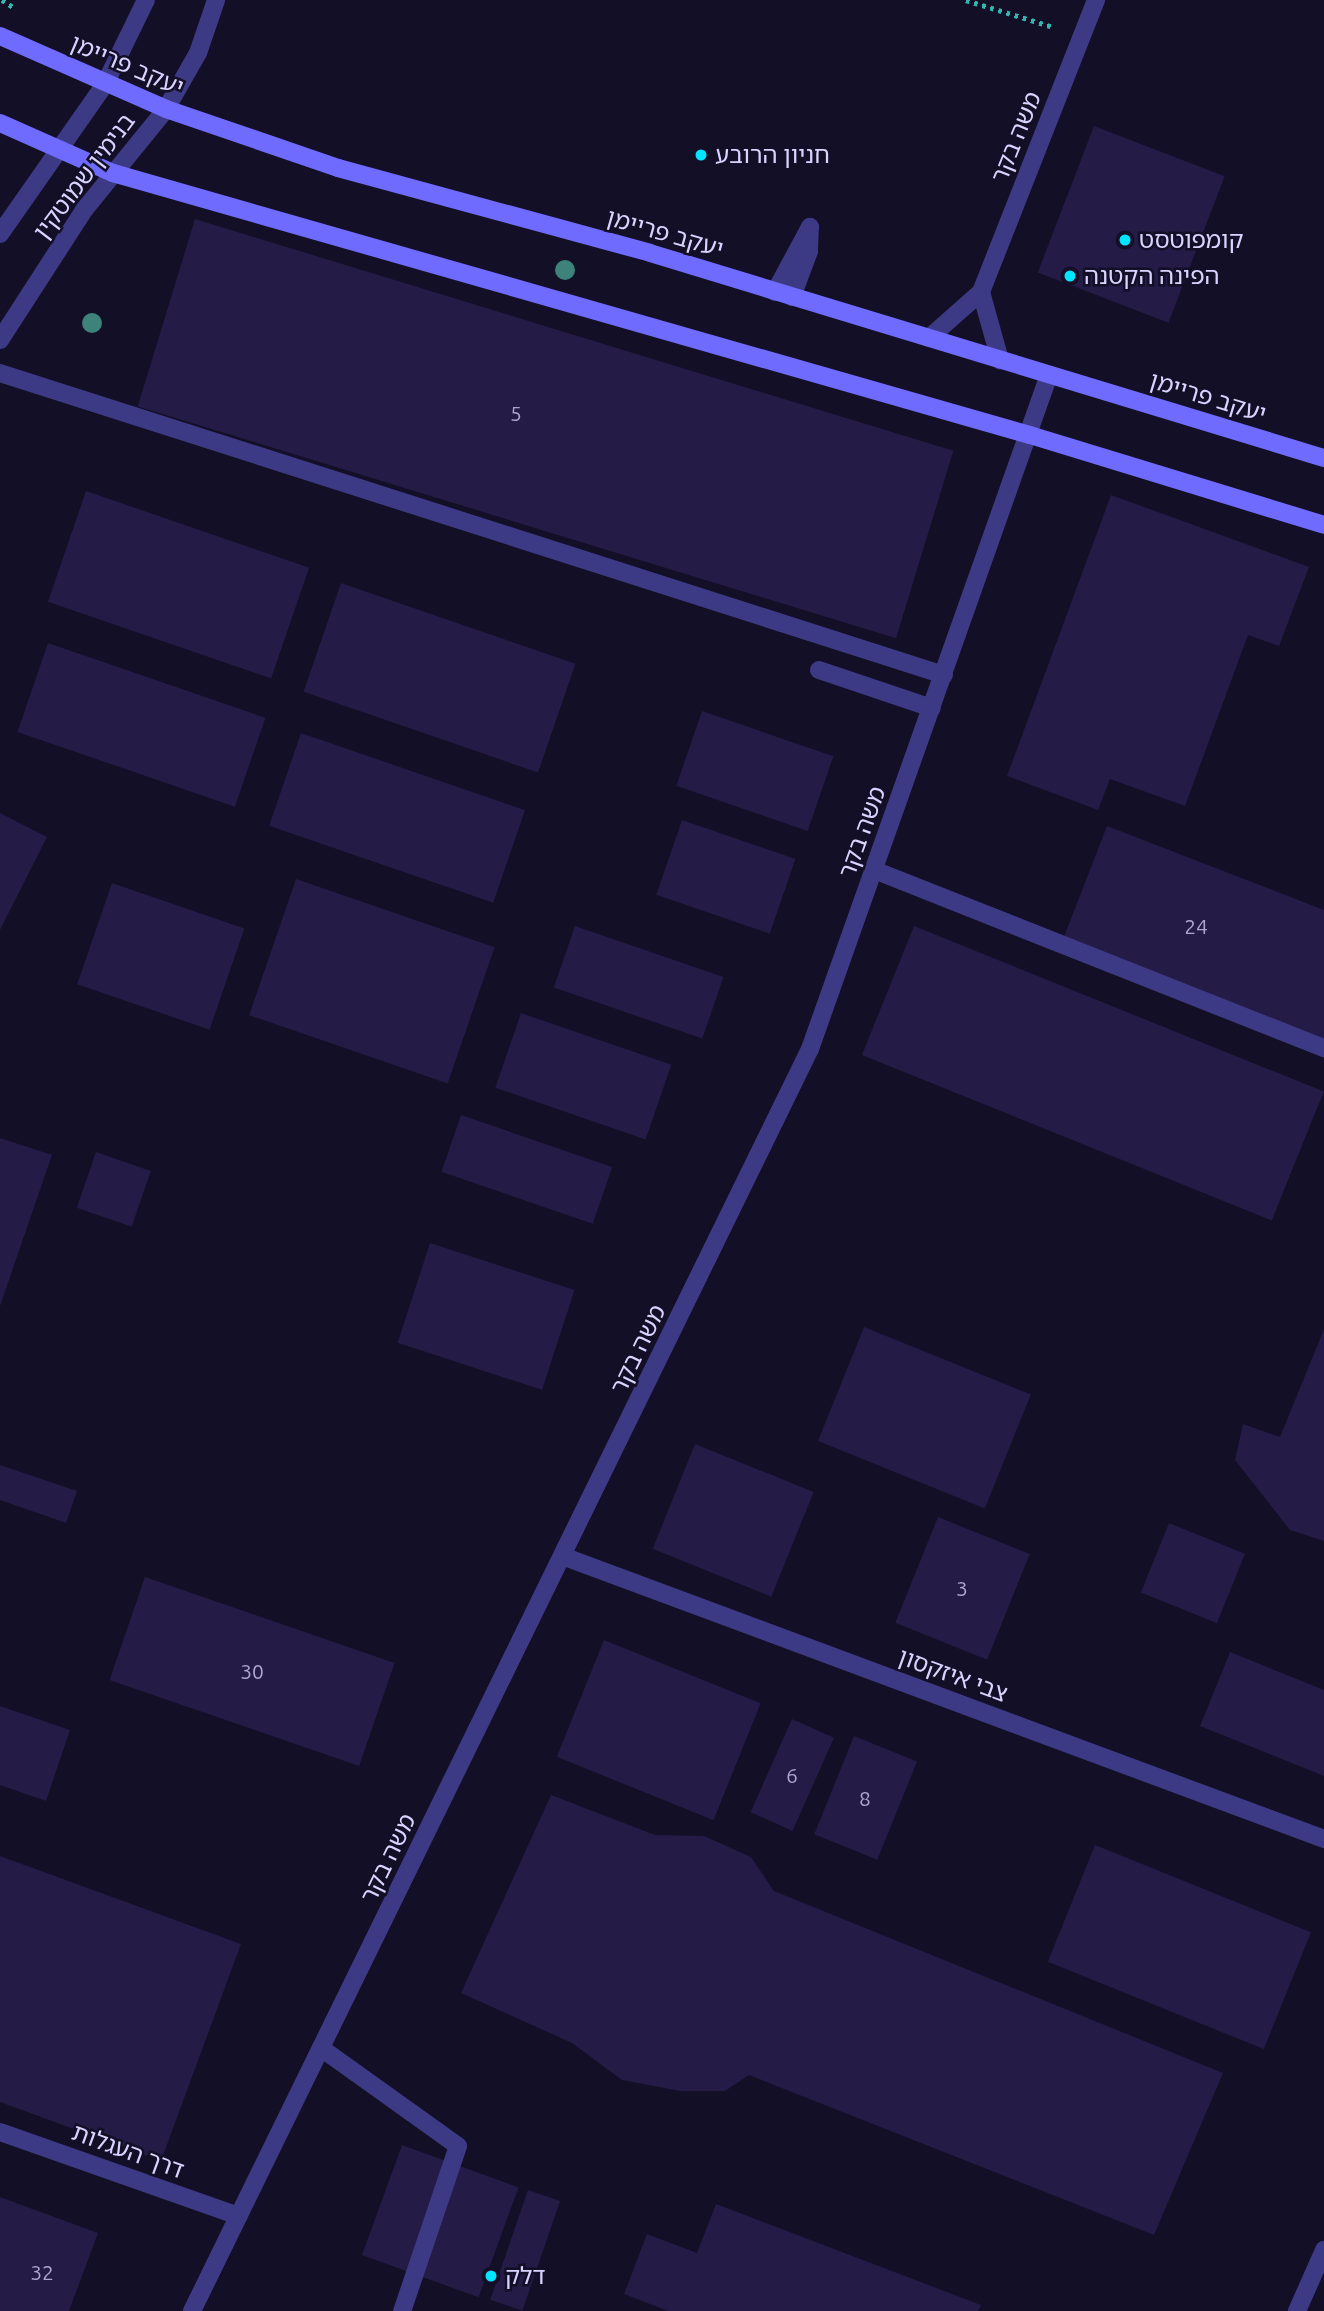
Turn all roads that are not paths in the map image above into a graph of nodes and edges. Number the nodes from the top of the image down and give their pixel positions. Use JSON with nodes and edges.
{"nodes":[{"id":1,"x":146,"y":0,"type":"edge"},
{"id":2,"x":216,"y":0,"type":"edge"},
{"id":3,"x":1093,"y":8,"type":"edge"},
{"id":4,"x":0,"y":36,"type":"edge"},
{"id":5,"x":105,"y":84,"type":"junction"},
{"id":6,"x":166,"y":109,"type":"junction"},
{"id":7,"x":0,"y":123,"type":"edge"},
{"id":8,"x":57,"y":149,"type":"junction"},
{"id":9,"x":113,"y":173,"type":"junction"},
{"id":10,"x":0,"y":234,"type":"edge"},
{"id":11,"x":981,"y":292,"type":"junction"},
{"id":12,"x":929,"y":338,"type":"junction"},
{"id":13,"x":0,"y":340,"type":"edge"},
{"id":14,"x":1000,"y":360,"type":"junction"},
{"id":15,"x":0,"y":373,"type":"edge"},
{"id":16,"x":1049,"y":375,"type":"junction"},
{"id":17,"x":1030,"y":435,"type":"junction"},
{"id":18,"x":1324,"y":458,"type":"edge"},
{"id":19,"x":1324,"y":525,"type":"edge"},
{"id":20,"x":819,"y":670,"type":"dead end"},
{"id":21,"x":944,"y":675,"type":"junction"},
{"id":22,"x":932,"y":708,"type":"junction"},
{"id":23,"x":874,"y":870,"type":"junction"},
{"id":24,"x":1324,"y":1048,"type":"edge"},
{"id":25,"x":565,"y":1557,"type":"junction"},
{"id":26,"x":1324,"y":1839,"type":"edge"},
{"id":27,"x":321,"y":2048,"type":"junction"},
{"id":28,"x":0,"y":2132,"type":"edge"},
{"id":29,"x":239,"y":2217,"type":"junction"},
{"id":30,"x":1324,"y":2250,"type":"edge"},
{"id":31,"x":192,"y":2311,"type":"edge"},
{"id":32,"x":402,"y":2311,"type":"edge"},
{"id":33,"x":1297,"y":2311,"type":"edge"}],
"edges":[{"from":1,"to":5,"type":"street","name":"בנימין שמוטקין"},
{"from":2,"to":6,"type":"street","name":"בנימין שמוטקין"},
{"from":3,"to":11,"type":"street","name":"משה בקר"},
{"from":4,"to":5,"type":"main road","name":"יעקב פריימן"},
{"from":5,"to":6,"type":"main road","name":"יעקב פריימן"},
{"from":5,"to":8,"type":"street","name":"בנימין שמוטקין"},
{"from":6,"to":9,"type":"street","name":"בנימין שמוטקין"},
{"from":6,"to":12,"type":"main road","name":"יעקב פריימן"},
{"from":7,"to":8,"type":"main road"},
{"from":8,"to":9,"type":"main road"},
{"from":8,"to":10,"type":"street","name":"בנימין שמוטקין"},
{"from":9,"to":13,"type":"street","name":"בנימין שמוטקין"},
{"from":9,"to":17,"type":"main road"},
{"from":11,"to":12,"type":"street","name":"משה בקר"},
{"from":11,"to":14,"type":"street"},
{"from":12,"to":14,"type":"main road","name":"יעקב פריימן"},
{"from":14,"to":16,"type":"main road","name":"יעקב פריימן"},
{"from":15,"to":21,"type":"street"},
{"from":16,"to":17,"type":"street","name":"משה בקר"},
{"from":16,"to":18,"type":"main road","name":"יעקב פריימן"},
{"from":17,"to":19,"type":"main road"},
{"from":17,"to":21,"type":"street","name":"משה בקר"},
{"from":20,"to":22,"type":"street"},
{"from":21,"to":22,"type":"street","name":"משה בקר"},
{"from":22,"to":23,"type":"street","name":"משה בקר"},
{"from":23,"to":24,"type":"street"},
{"from":23,"to":25,"type":"street","name":"משה בקר"},
{"from":25,"to":26,"type":"street","name":"צבי איזקסון"},
{"from":25,"to":27,"type":"street","name":"משה בקר"},
{"from":27,"to":29,"type":"street","name":"משה בקר"},
{"from":27,"to":32,"type":"street"},
{"from":28,"to":29,"type":"street","name":"דרך העגלות"},
{"from":29,"to":31,"type":"street","name":"משה בקר"},
{"from":30,"to":33,"type":"street"}]}
